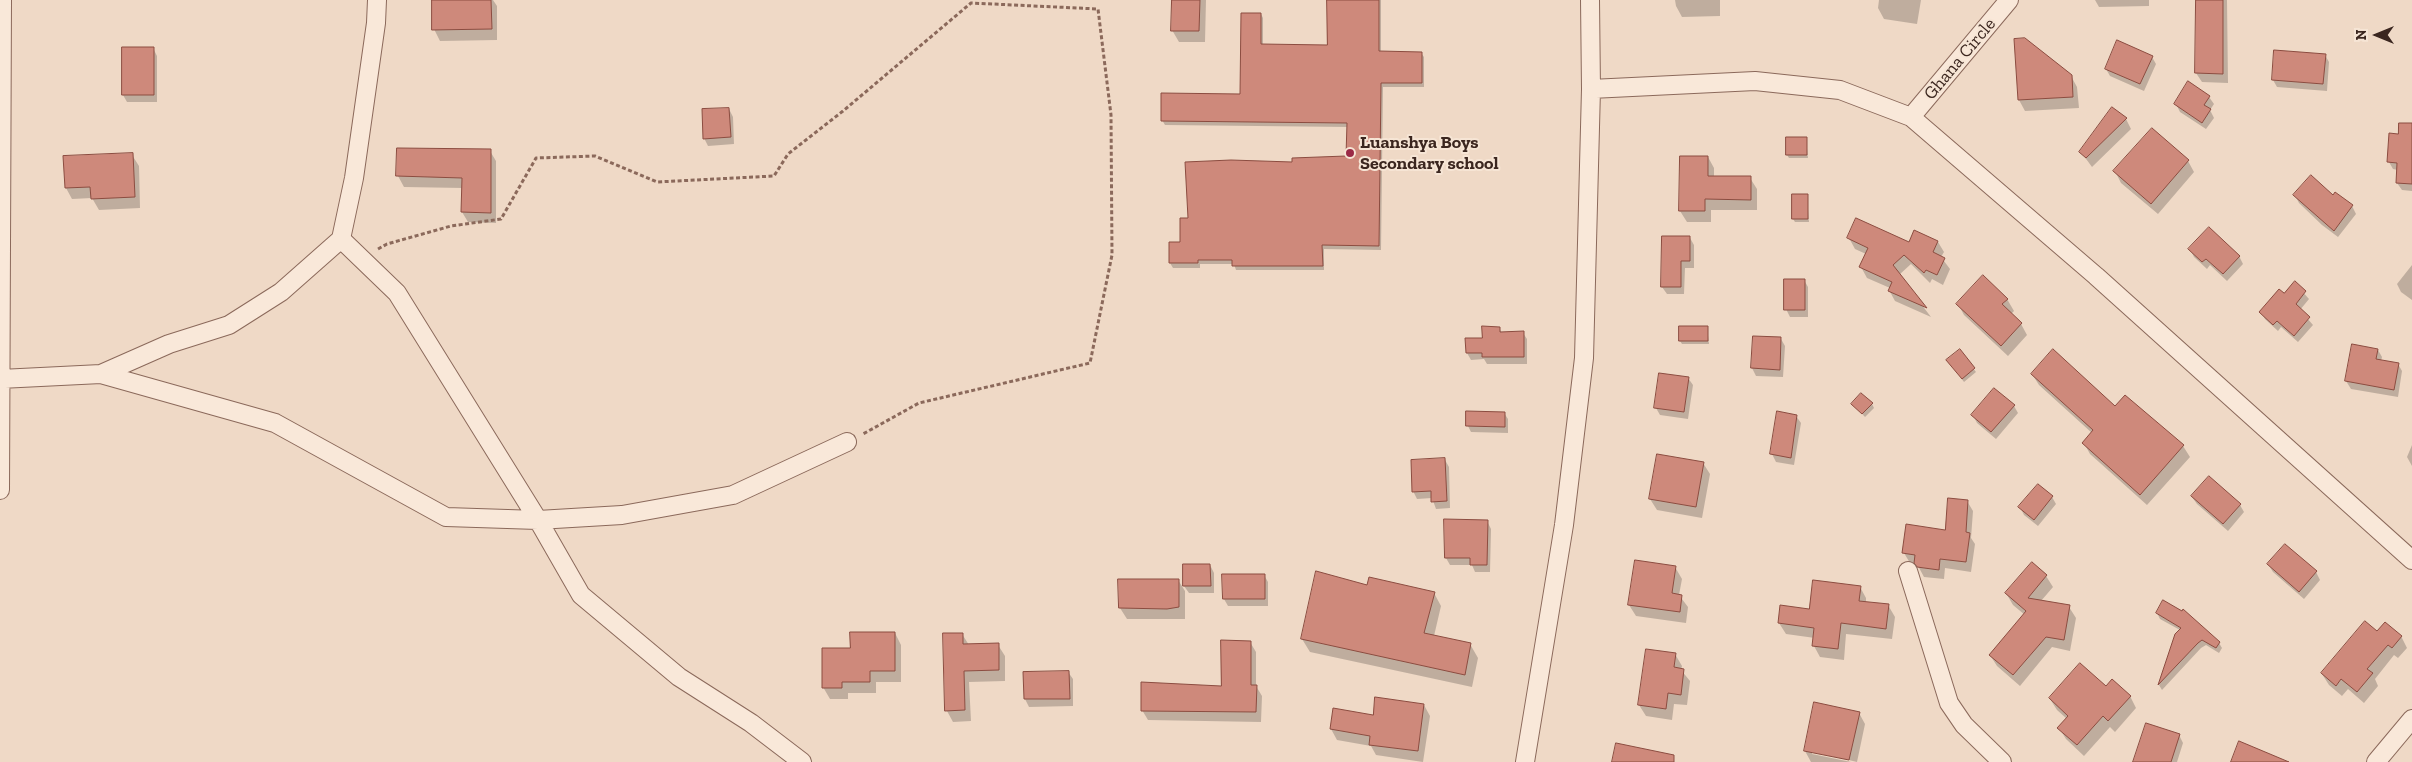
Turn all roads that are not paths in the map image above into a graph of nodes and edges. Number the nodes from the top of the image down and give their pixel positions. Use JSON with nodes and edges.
{"nodes":[{"id":1,"x":2,"y":0,"type":"edge"},
{"id":2,"x":377,"y":0,"type":"edge"},
{"id":3,"x":1590,"y":0,"type":"edge"},
{"id":4,"x":2009,"y":0,"type":"edge"},
{"id":5,"x":1591,"y":89,"type":"junction"},
{"id":6,"x":1911,"y":117,"type":"junction"},
{"id":7,"x":341,"y":239,"type":"junction"},
{"id":8,"x":101,"y":374,"type":"junction"},
{"id":9,"x":1,"y":379,"type":"edge"},
{"id":10,"x":847,"y":442,"type":"road end"},
{"id":11,"x":0,"y":490,"type":"edge"},
{"id":12,"x":538,"y":520,"type":"junction"},
{"id":13,"x":2412,"y":560,"type":"edge"},
{"id":14,"x":1908,"y":571,"type":"dead end"},
{"id":15,"x":2412,"y":719,"type":"edge"},
{"id":16,"x":802,"y":762,"type":"edge"},
{"id":17,"x":1525,"y":762,"type":"edge"},
{"id":18,"x":2002,"y":762,"type":"edge"},
{"id":19,"x":2376,"y":762,"type":"edge"}],
"edges":[{"from":1,"to":9,"type":"street"},
{"from":2,"to":7,"type":"street"},
{"from":3,"to":5,"type":"street"},
{"from":4,"to":6,"type":"street","name":"Ghana Circle"},
{"from":5,"to":6,"type":"street"},
{"from":5,"to":17,"type":"street"},
{"from":6,"to":13,"type":"street"},
{"from":7,"to":8,"type":"street"},
{"from":7,"to":12,"type":"street"},
{"from":8,"to":9,"type":"street"},
{"from":8,"to":12,"type":"street"},
{"from":9,"to":11,"type":"street"},
{"from":10,"to":12,"type":"street"},
{"from":12,"to":16,"type":"street"},
{"from":14,"to":18,"type":"street"},
{"from":15,"to":19,"type":"street"}]}
